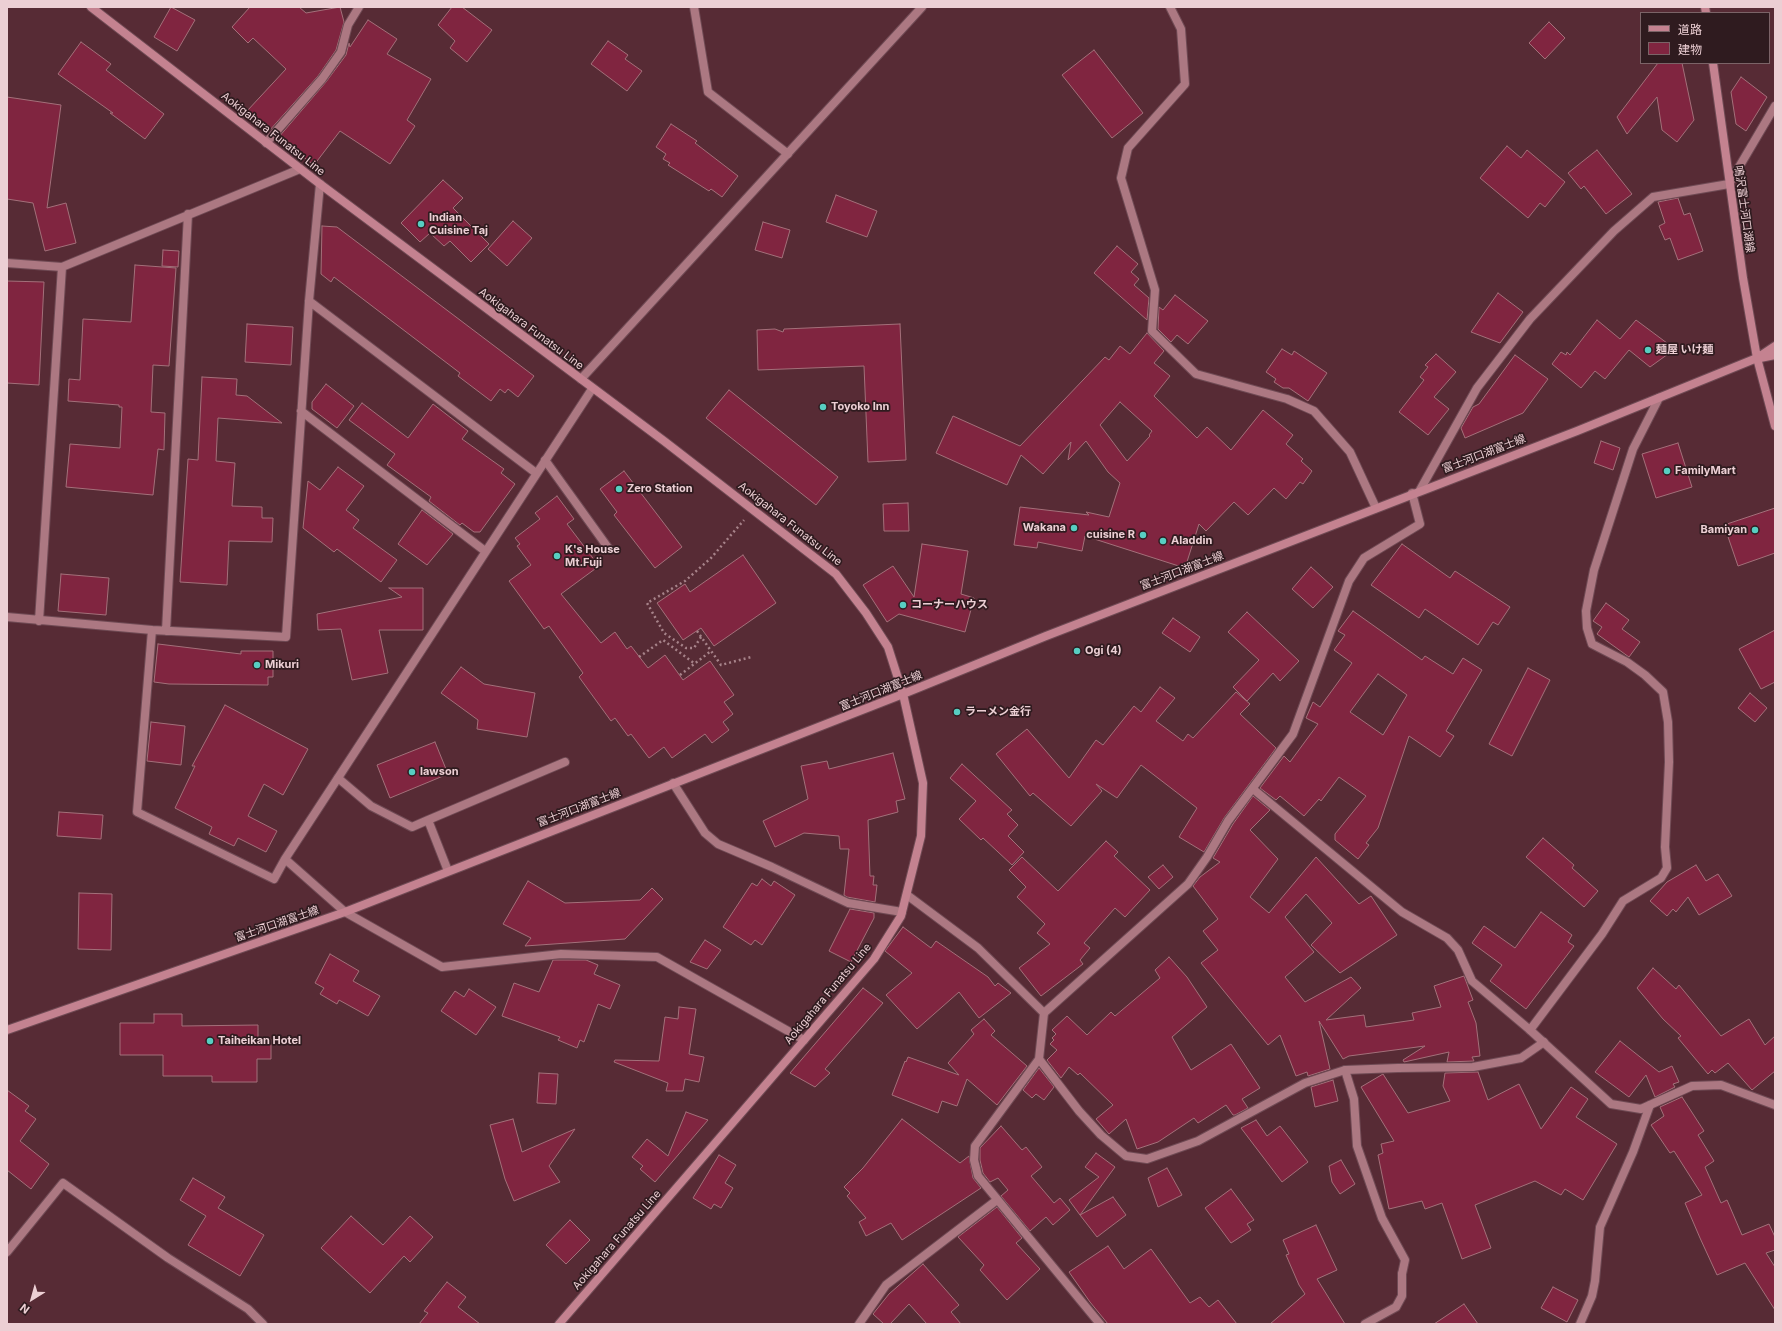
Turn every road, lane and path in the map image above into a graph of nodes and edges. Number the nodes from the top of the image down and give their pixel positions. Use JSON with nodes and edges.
{"nodes":[{"id":1,"x":91,"y":7,"type":"edge"},
{"id":2,"x":359,"y":7,"type":"edge"},
{"id":3,"x":694,"y":7,"type":"edge"},
{"id":4,"x":922,"y":7,"type":"edge"},
{"id":5,"x":1170,"y":7,"type":"edge"},
{"id":6,"x":1713,"y":64,"type":"edge"},
{"id":7,"x":1775,"y":106,"type":"edge"},
{"id":8,"x":266,"y":143,"type":"junction"},
{"id":9,"x":788,"y":154,"type":"junction"},
{"id":10,"x":300,"y":169,"type":"junction"},
{"id":11,"x":320,"y":184,"type":"junction"},
{"id":12,"x":1729,"y":184,"type":"junction"},
{"id":13,"x":188,"y":214,"type":"junction"},
{"id":14,"x":7,"y":263,"type":"edge"},
{"id":15,"x":62,"y":267,"type":"junction"},
{"id":16,"x":309,"y":301,"type":"junction"},
{"id":17,"x":1775,"y":346,"type":"edge"},
{"id":18,"x":1775,"y":355,"type":"edge"},
{"id":19,"x":1757,"y":358,"type":"junction"},
{"id":20,"x":581,"y":379,"type":"junction"},
{"id":21,"x":592,"y":388,"type":"junction"},
{"id":22,"x":1659,"y":398,"type":"junction"},
{"id":23,"x":301,"y":411,"type":"junction"},
{"id":24,"x":1775,"y":426,"type":"edge"},
{"id":25,"x":545,"y":460,"type":"junction"},
{"id":26,"x":536,"y":473,"type":"junction"},
{"id":27,"x":1420,"y":490,"type":"junction"},
{"id":28,"x":1412,"y":493,"type":"junction"},
{"id":29,"x":1376,"y":508,"type":"junction"},
{"id":30,"x":753,"y":509,"type":"junction"},
{"id":31,"x":609,"y":549,"type":"dead end"},
{"id":32,"x":485,"y":551,"type":"junction"},
{"id":33,"x":7,"y":618,"type":"edge"},
{"id":34,"x":39,"y":621,"type":"junction"},
{"id":35,"x":152,"y":630,"type":"junction"},
{"id":36,"x":166,"y":631,"type":"junction"},
{"id":37,"x":697,"y":631,"type":"dead end"},
{"id":38,"x":701,"y":637,"type":"junction"},
{"id":39,"x":711,"y":652,"type":"junction"},
{"id":40,"x":639,"y":657,"type":"dead end"},
{"id":41,"x":751,"y":657,"type":"dead end"},
{"id":42,"x":695,"y":664,"type":"junction"},
{"id":43,"x":680,"y":675,"type":"dead end"},
{"id":44,"x":903,"y":694,"type":"junction"},
{"id":45,"x":565,"y":762,"type":"dead end"},
{"id":46,"x":338,"y":778,"type":"junction"},
{"id":47,"x":673,"y":783,"type":"junction"},
{"id":48,"x":1253,"y":789,"type":"junction"},
{"id":49,"x":428,"y":820,"type":"junction"},
{"id":50,"x":285,"y":859,"type":"junction"},
{"id":51,"x":448,"y":871,"type":"junction"},
{"id":52,"x":907,"y":895,"type":"junction"},
{"id":53,"x":345,"y":912,"type":"junction"},
{"id":54,"x":902,"y":912,"type":"junction"},
{"id":55,"x":1044,"y":1013,"type":"junction"},
{"id":56,"x":7,"y":1030,"type":"edge"},
{"id":57,"x":1530,"y":1030,"type":"junction"},
{"id":58,"x":804,"y":1040,"type":"junction"},
{"id":59,"x":1544,"y":1042,"type":"junction"},
{"id":60,"x":1039,"y":1059,"type":"junction"},
{"id":61,"x":1345,"y":1070,"type":"junction"},
{"id":62,"x":1773,"y":1102,"type":"edge"},
{"id":63,"x":1650,"y":1105,"type":"junction"},
{"id":64,"x":997,"y":1200,"type":"junction"},
{"id":65,"x":7,"y":1252,"type":"edge"},
{"id":66,"x":263,"y":1324,"type":"edge"},
{"id":67,"x":559,"y":1324,"type":"edge"},
{"id":68,"x":859,"y":1324,"type":"edge"},
{"id":69,"x":1100,"y":1324,"type":"edge"},
{"id":70,"x":1365,"y":1324,"type":"edge"},
{"id":71,"x":1580,"y":1324,"type":"edge"}],
"edges":[{"from":1,"to":8,"type":"main road","name":"Aokigahara Funatsu Line"},
{"from":2,"to":8,"type":"street"},
{"from":3,"to":9,"type":"street"},
{"from":4,"to":9,"type":"street"},
{"from":5,"to":29,"type":"street"},
{"from":6,"to":12,"type":"main road","name":"鳴沢富士河口湖線"},
{"from":7,"to":12,"type":"street"},
{"from":8,"to":10,"type":"main road","name":"Aokigahara Funatsu Line"},
{"from":9,"to":20,"type":"street"},
{"from":10,"to":11,"type":"main road","name":"Aokigahara Funatsu Line"},
{"from":10,"to":13,"type":"street"},
{"from":11,"to":16,"type":"street"},
{"from":11,"to":20,"type":"main road","name":"Aokigahara Funatsu Line"},
{"from":12,"to":19,"type":"main road","name":"鳴沢富士河口湖線"},
{"from":12,"to":27,"type":"street"},
{"from":13,"to":15,"type":"street"},
{"from":13,"to":36,"type":"street"},
{"from":14,"to":15,"type":"street"},
{"from":15,"to":34,"type":"street"},
{"from":16,"to":23,"type":"street"},
{"from":16,"to":26,"type":"street"},
{"from":17,"to":19,"type":"main road","name":"富士河口湖富士線"},
{"from":18,"to":19,"type":"main road","name":"富士河口湖富士線"},
{"from":19,"to":22,"type":"main road","name":"富士河口湖富士線"},
{"from":19,"to":24,"type":"main road","name":"鳴沢富士河口湖線"},
{"from":20,"to":21,"type":"main road","name":"Aokigahara Funatsu Line"},
{"from":21,"to":25,"type":"street"},
{"from":21,"to":30,"type":"main road","name":"Aokigahara Funatsu Line"},
{"from":22,"to":27,"type":"main road","name":"富士河口湖富士線"},
{"from":22,"to":57,"type":"street"},
{"from":23,"to":32,"type":"street"},
{"from":23,"to":36,"type":"street"},
{"from":25,"to":26,"type":"street"},
{"from":25,"to":31,"type":"street"},
{"from":26,"to":32,"type":"street"},
{"from":27,"to":28,"type":"main road","name":"富士河口湖富士線"},
{"from":28,"to":29,"type":"main road","name":"富士河口湖富士線"},
{"from":28,"to":48,"type":"street"},
{"from":29,"to":44,"type":"main road","name":"富士河口湖富士線"},
{"from":30,"to":38,"type":"path"},
{"from":30,"to":44,"type":"main road","name":"Aokigahara Funatsu Line"},
{"from":32,"to":46,"type":"street"},
{"from":33,"to":34,"type":"street"},
{"from":34,"to":35,"type":"street"},
{"from":35,"to":36,"type":"street"},
{"from":35,"to":50,"type":"street"},
{"from":37,"to":38,"type":"path"},
{"from":38,"to":39,"type":"path"},
{"from":39,"to":41,"type":"path"},
{"from":39,"to":42,"type":"path"},
{"from":40,"to":42,"type":"path"},
{"from":42,"to":43,"type":"path"},
{"from":44,"to":47,"type":"main road","name":"富士河口湖富士線"},
{"from":44,"to":52,"type":"main road","name":"Aokigahara Funatsu Line"},
{"from":45,"to":49,"type":"street"},
{"from":46,"to":49,"type":"street"},
{"from":46,"to":50,"type":"street"},
{"from":47,"to":51,"type":"main road","name":"富士河口湖富士線"},
{"from":47,"to":54,"type":"street"},
{"from":48,"to":55,"type":"street"},
{"from":48,"to":57,"type":"street"},
{"from":49,"to":51,"type":"street"},
{"from":50,"to":53,"type":"street"},
{"from":51,"to":53,"type":"main road","name":"富士河口湖富士線"},
{"from":52,"to":54,"type":"main road","name":"Aokigahara Funatsu Line"},
{"from":52,"to":55,"type":"street"},
{"from":53,"to":56,"type":"main road","name":"富士河口湖富士線"},
{"from":53,"to":58,"type":"street"},
{"from":54,"to":58,"type":"main road","name":"Aokigahara Funatsu Line"},
{"from":55,"to":60,"type":"street"},
{"from":57,"to":59,"type":"street"},
{"from":58,"to":67,"type":"main road","name":"Aokigahara Funatsu Line"},
{"from":59,"to":61,"type":"street"},
{"from":59,"to":63,"type":"street"},
{"from":60,"to":61,"type":"street"},
{"from":60,"to":64,"type":"street"},
{"from":61,"to":70,"type":"street"},
{"from":62,"to":63,"type":"street"},
{"from":63,"to":71,"type":"street"},
{"from":64,"to":68,"type":"street"},
{"from":64,"to":69,"type":"street"},
{"from":65,"to":66,"type":"street"}]}
